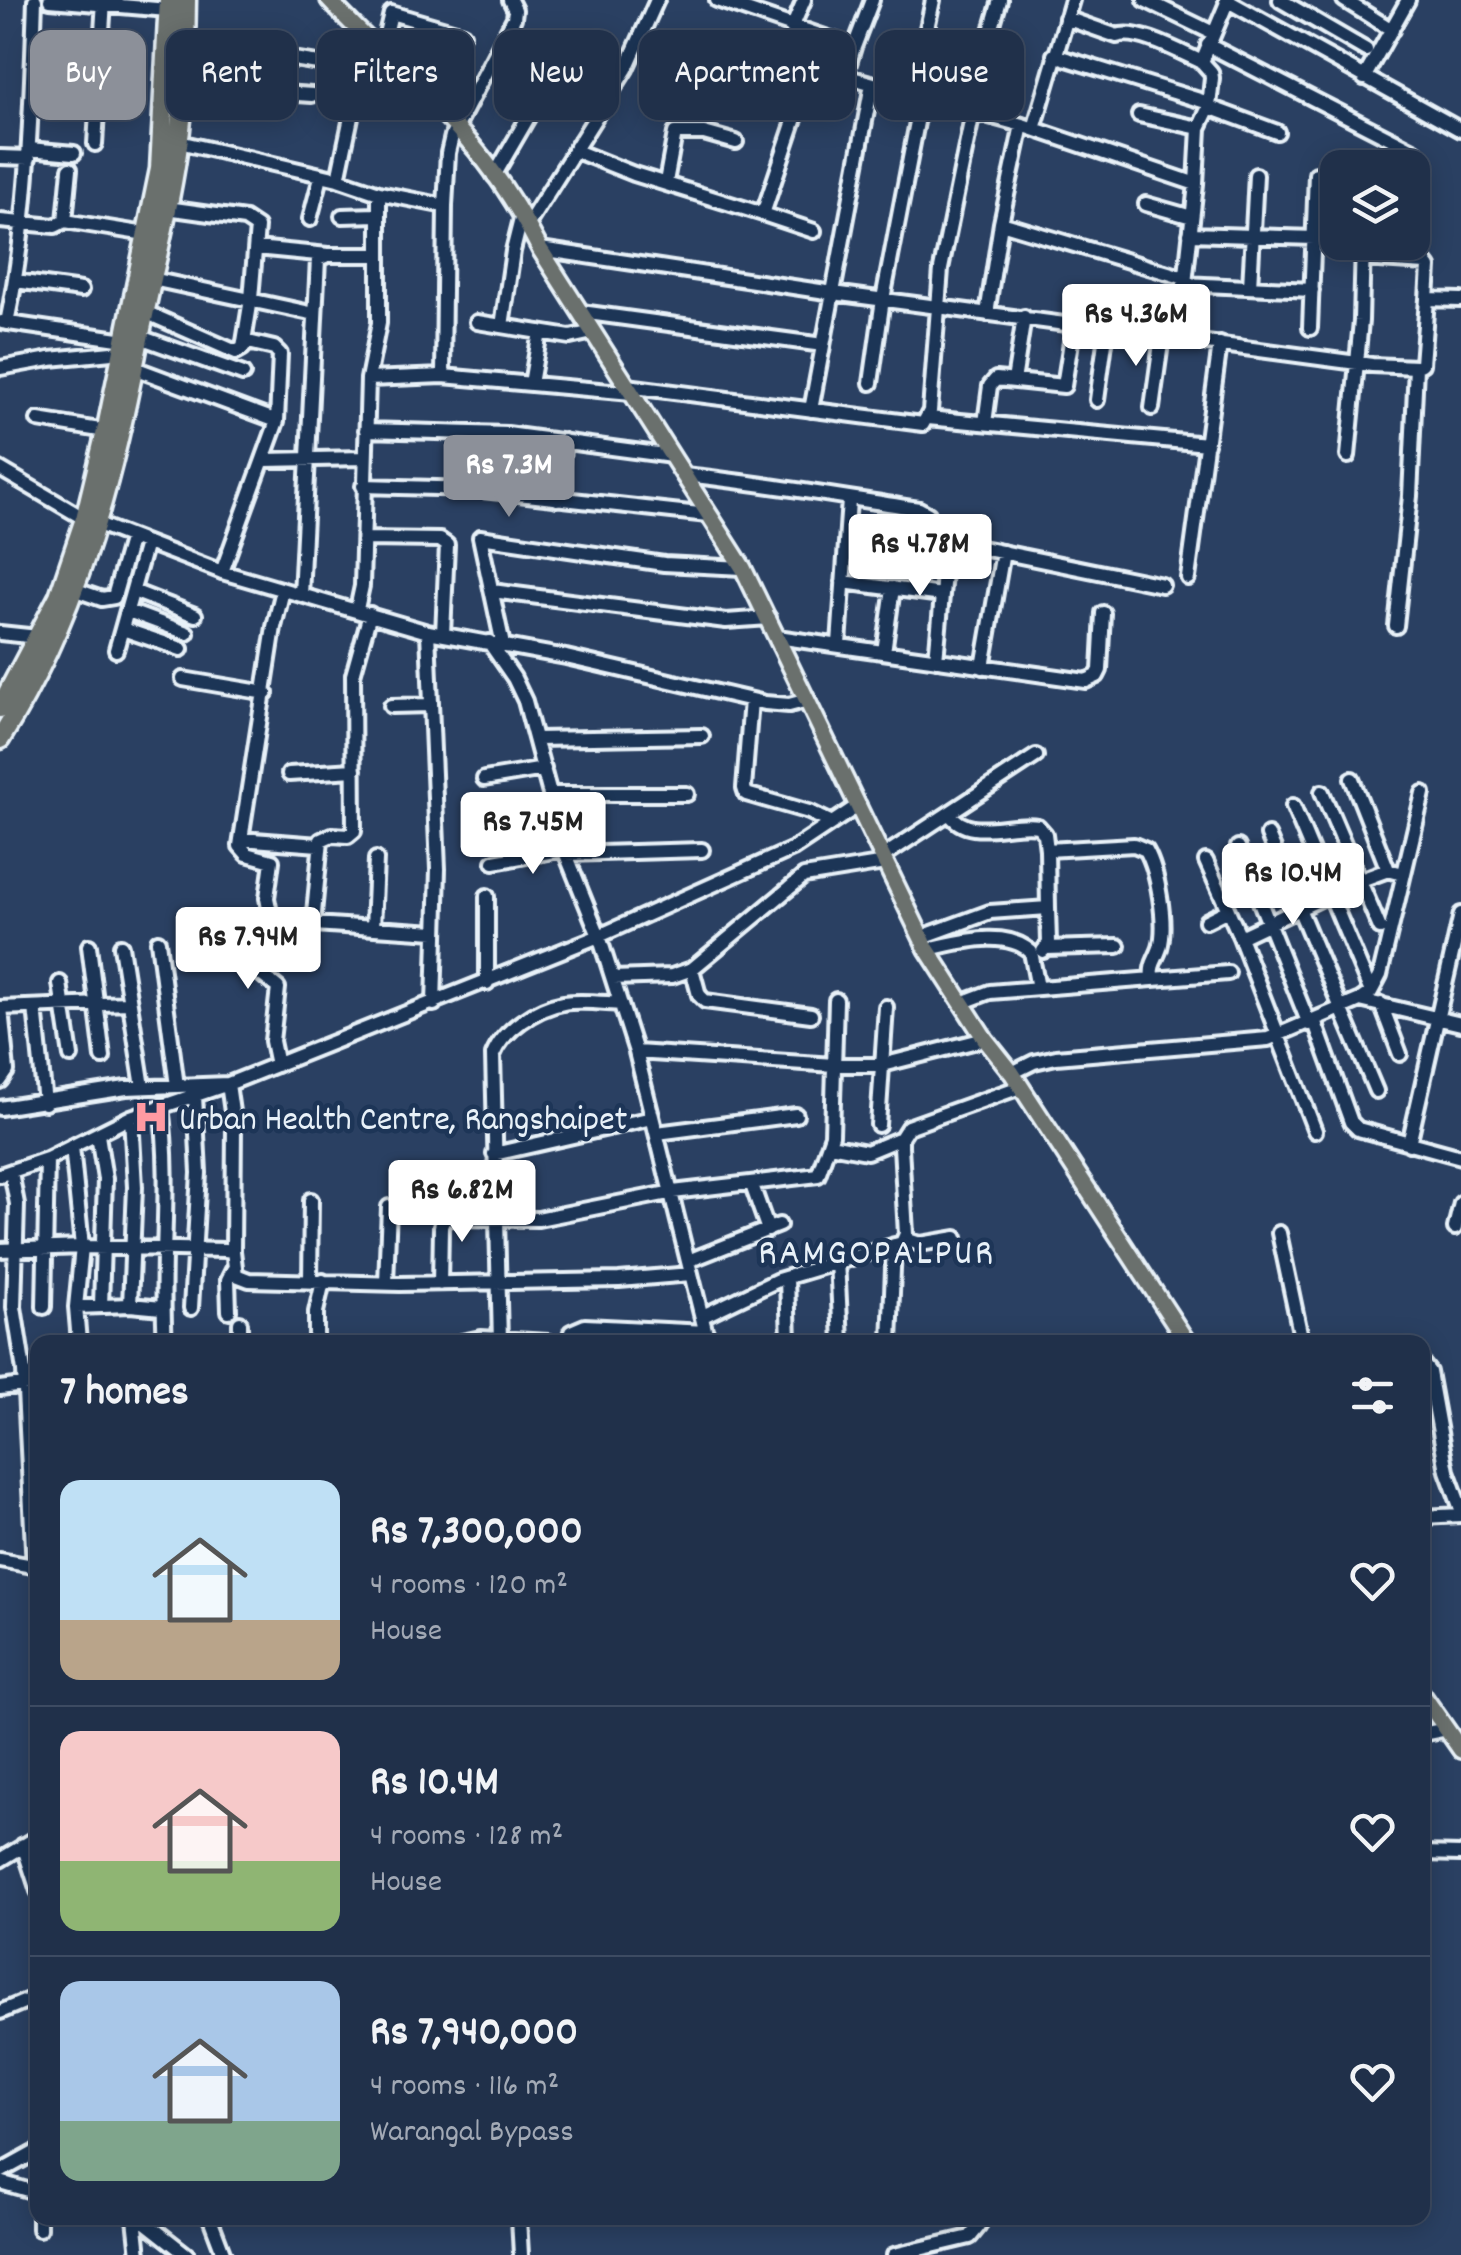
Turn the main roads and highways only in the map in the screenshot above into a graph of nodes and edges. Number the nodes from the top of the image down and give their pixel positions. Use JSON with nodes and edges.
{"nodes":[{"id":1,"x":186,"y":0,"type":"edge"},
{"id":2,"x":329,"y":0,"type":"edge"},
{"id":3,"x":169,"y":5,"type":"edge"},
{"id":4,"x":129,"y":343,"type":"junction"},
{"id":5,"x":90,"y":521,"type":"junction"},
{"id":6,"x":6,"y":706,"type":"edge"},
{"id":7,"x":0,"y":739,"type":"edge"},
{"id":8,"x":1182,"y":1335,"type":"edge"},
{"id":9,"x":1430,"y":1705,"type":"edge"},
{"id":10,"x":1461,"y":1750,"type":"edge"}],
"edges":[{"from":1,"to":4,"type":"highway"},
{"from":2,"to":8,"type":"main road"},
{"from":3,"to":4,"type":"highway"},
{"from":4,"to":5,"type":"highway"},
{"from":4,"to":5,"type":"highway"},
{"from":5,"to":6,"type":"highway"},
{"from":5,"to":6,"type":"highway"},
{"from":6,"to":7,"type":"highway"},
{"from":9,"to":10,"type":"main road"}]}
